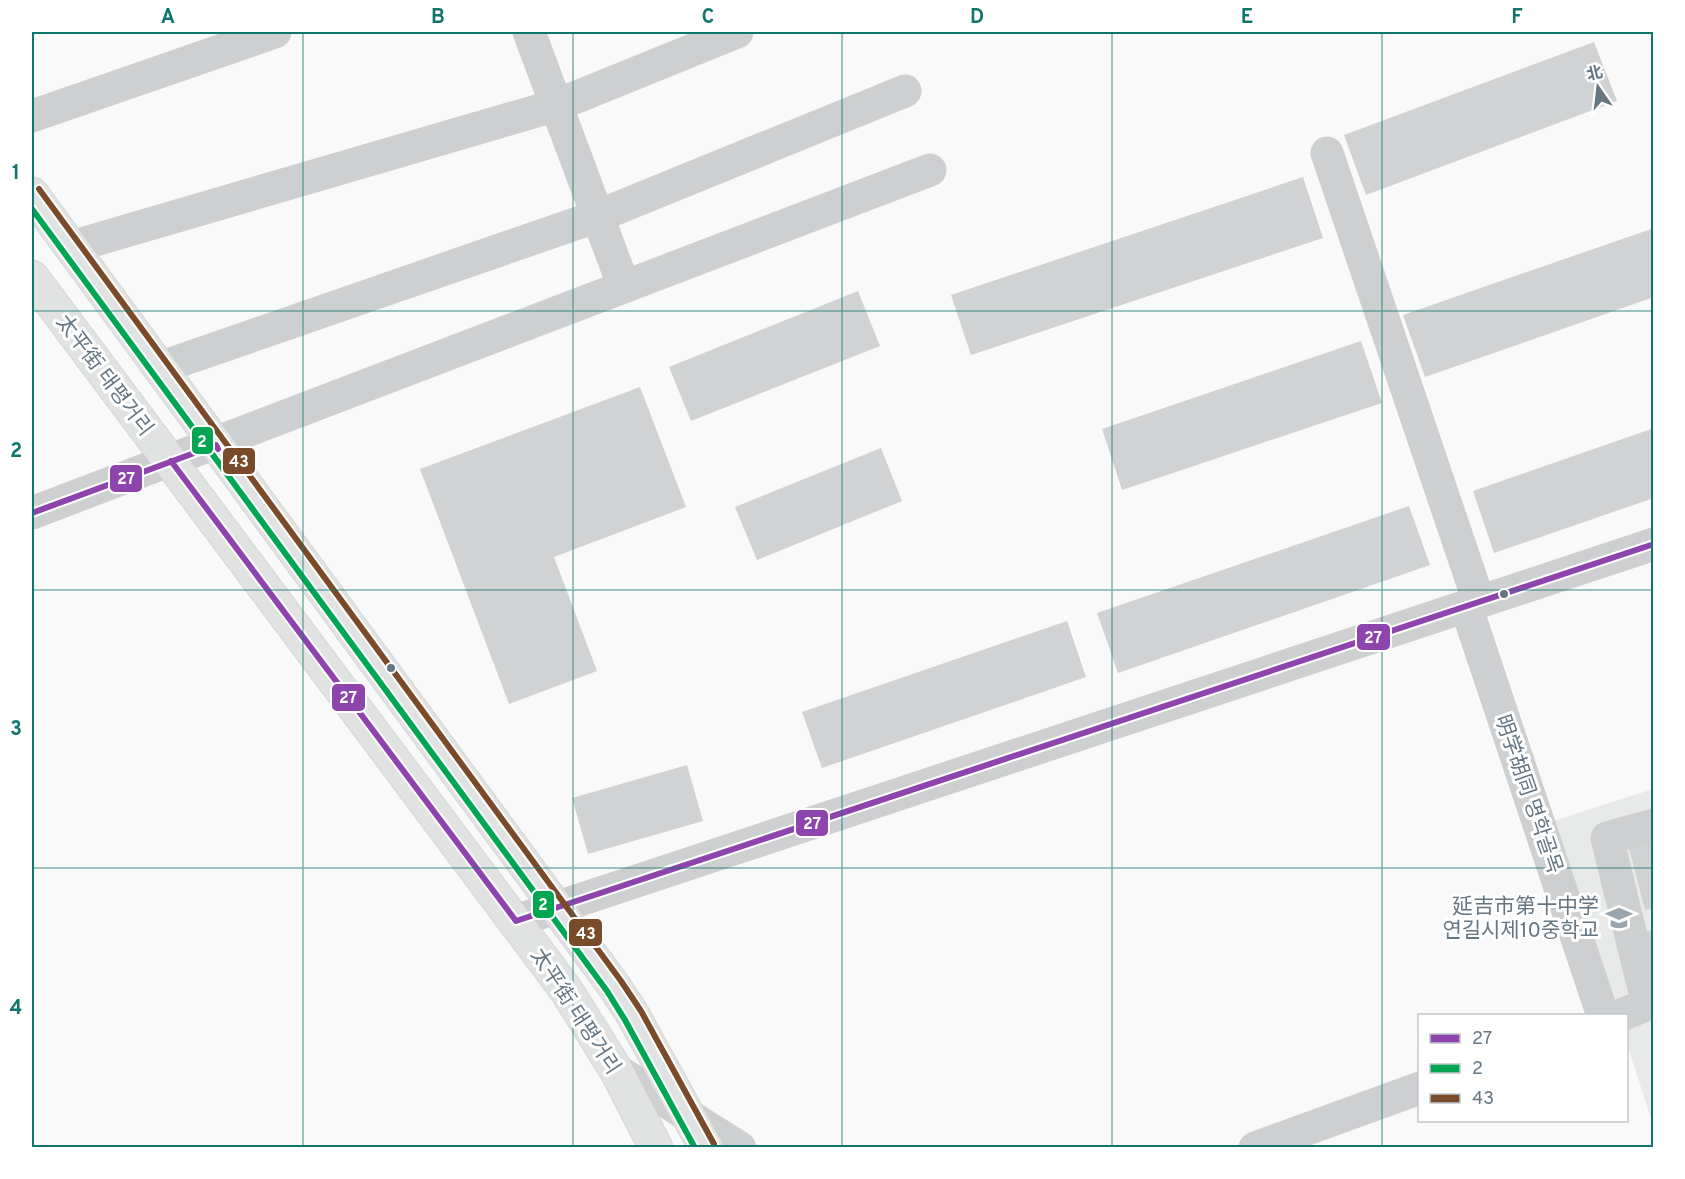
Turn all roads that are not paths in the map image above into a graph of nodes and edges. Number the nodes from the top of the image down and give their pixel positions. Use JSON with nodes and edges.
{"nodes":[{"id":1,"x":275,"y":32,"type":"edge"},
{"id":2,"x":529,"y":32,"type":"edge"},
{"id":3,"x":737,"y":32,"type":"edge"},
{"id":4,"x":905,"y":91,"type":"dead end"},
{"id":5,"x":557,"y":105,"type":"junction"},
{"id":6,"x":32,"y":116,"type":"edge"},
{"id":7,"x":1327,"y":153,"type":"dead end"},
{"id":8,"x":930,"y":170,"type":"dead end"},
{"id":9,"x":32,"y":194,"type":"edge"},
{"id":10,"x":598,"y":216,"type":"junction"},
{"id":11,"x":71,"y":248,"type":"junction"},
{"id":12,"x":32,"y":277,"type":"edge"},
{"id":13,"x":624,"y":287,"type":"junction"},
{"id":14,"x":159,"y":368,"type":"junction"},
{"id":15,"x":216,"y":445,"type":"junction"},
{"id":16,"x":171,"y":461,"type":"junction"},
{"id":17,"x":32,"y":513,"type":"edge"},
{"id":18,"x":1653,"y":544,"type":"edge"},
{"id":19,"x":1473,"y":604,"type":"junction"},
{"id":20,"x":1653,"y":825,"type":"edge"},
{"id":21,"x":556,"y":908,"type":"junction"},
{"id":22,"x":516,"y":921,"type":"junction"},
{"id":23,"x":1644,"y":950,"type":"edge"},
{"id":24,"x":1602,"y":1014,"type":"edge"},
{"id":25,"x":1624,"y":1014,"type":"edge"},
{"id":26,"x":616,"y":1070,"type":"junction"},
{"id":27,"x":1418,"y":1088,"type":"edge"},
{"id":28,"x":691,"y":1116,"type":"junction"},
{"id":29,"x":656,"y":1148,"type":"edge"},
{"id":30,"x":706,"y":1148,"type":"edge"},
{"id":31,"x":740,"y":1148,"type":"edge"},
{"id":32,"x":1256,"y":1148,"type":"edge"}],
"edges":[{"from":1,"to":6,"type":"street"},
{"from":2,"to":5,"type":"street"},
{"from":3,"to":5,"type":"street"},
{"from":4,"to":10,"type":"street"},
{"from":5,"to":10,"type":"street"},
{"from":5,"to":11,"type":"street"},
{"from":7,"to":19,"type":"street","name":"明学胡同 명학골목"},
{"from":8,"to":13,"type":"street"},
{"from":9,"to":11,"type":"main road","name":"太平街 태평거리"},
{"from":10,"to":13,"type":"street"},
{"from":10,"to":14,"type":"street"},
{"from":11,"to":14,"type":"main road","name":"太平街 태평거리"},
{"from":12,"to":16,"type":"main road","name":"太平街 태평거리"},
{"from":13,"to":15,"type":"street"},
{"from":14,"to":15,"type":"main road","name":"太平街 태평거리"},
{"from":15,"to":16,"type":"street"},
{"from":15,"to":21,"type":"main road","name":"太平街 태평거리"},
{"from":16,"to":17,"type":"street"},
{"from":16,"to":22,"type":"main road","name":"太平街 태평거리"},
{"from":18,"to":19,"type":"street"},
{"from":19,"to":21,"type":"street"},
{"from":19,"to":24,"type":"street","name":"明学胡同 명학골목"},
{"from":20,"to":23,"type":"street"},
{"from":21,"to":22,"type":"street"},
{"from":21,"to":28,"type":"main road","name":"太平街 태평거리"},
{"from":22,"to":26,"type":"main road","name":"太平街 태평거리"},
{"from":23,"to":25,"type":"street"},
{"from":26,"to":28,"type":"street"},
{"from":26,"to":29,"type":"main road","name":"太平街 태평거리"},
{"from":27,"to":32,"type":"street"},
{"from":28,"to":30,"type":"main road","name":"太平街 태평거리"},
{"from":28,"to":31,"type":"street"}]}
